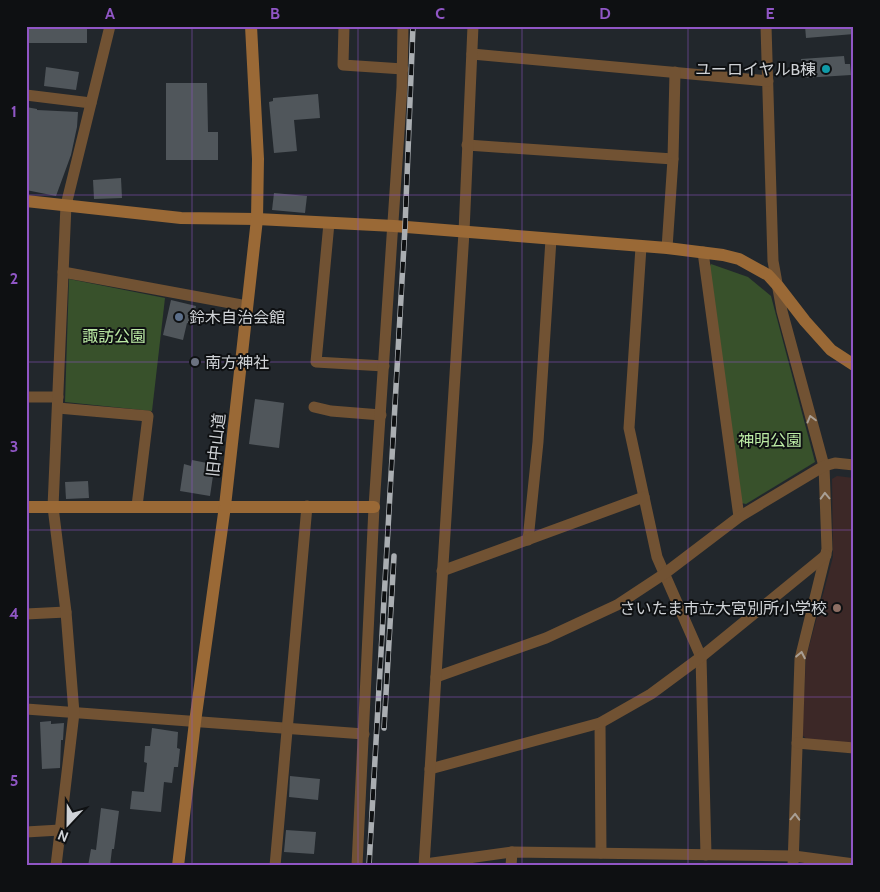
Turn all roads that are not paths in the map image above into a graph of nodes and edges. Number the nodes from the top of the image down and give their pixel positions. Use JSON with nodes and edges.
{"nodes":[{"id":1,"x":110,"y":26,"type":"edge"},
{"id":2,"x":251,"y":26,"type":"edge"},
{"id":3,"x":344,"y":26,"type":"edge"},
{"id":4,"x":403,"y":26,"type":"edge"},
{"id":5,"x":472,"y":26,"type":"edge"},
{"id":6,"x":766,"y":26,"type":"edge"},
{"id":7,"x":472,"y":54,"type":"junction"},
{"id":8,"x":403,"y":69,"type":"junction"},
{"id":9,"x":675,"y":72,"type":"junction"},
{"id":10,"x":768,"y":81,"type":"junction"},
{"id":11,"x":26,"y":95,"type":"edge"},
{"id":12,"x":91,"y":103,"type":"junction"},
{"id":13,"x":468,"y":145,"type":"junction"},
{"id":14,"x":673,"y":159,"type":"junction"},
{"id":15,"x":26,"y":201,"type":"edge"},
{"id":16,"x":66,"y":206,"type":"junction"},
{"id":17,"x":257,"y":219,"type":"junction"},
{"id":18,"x":329,"y":223,"type":"junction"},
{"id":19,"x":394,"y":226,"type":"junction"},
{"id":20,"x":464,"y":232,"type":"junction"},
{"id":21,"x":551,"y":239,"type":"junction"},
{"id":22,"x":641,"y":247,"type":"junction"},
{"id":23,"x":667,"y":248,"type":"junction"},
{"id":24,"x":703,"y":252,"type":"junction"},
{"id":25,"x":63,"y":272,"type":"junction"},
{"id":26,"x":778,"y":286,"type":"junction"},
{"id":27,"x":247,"y":306,"type":"junction"},
{"id":28,"x":854,"y":365,"type":"edge"},
{"id":29,"x":384,"y":366,"type":"junction"},
{"id":30,"x":26,"y":397,"type":"edge"},
{"id":31,"x":58,"y":402,"type":"junction"},
{"id":32,"x":314,"y":406,"type":"dead end"},
{"id":33,"x":381,"y":415,"type":"junction"},
{"id":34,"x":854,"y":465,"type":"edge"},
{"id":35,"x":824,"y":466,"type":"junction"},
{"id":36,"x":644,"y":497,"type":"junction"},
{"id":37,"x":137,"y":506,"type":"junction"},
{"id":38,"x":225,"y":506,"type":"junction"},
{"id":39,"x":307,"y":506,"type":"junction"},
{"id":40,"x":26,"y":507,"type":"edge"},
{"id":41,"x":53,"y":507,"type":"junction"},
{"id":42,"x":374,"y":507,"type":"junction"},
{"id":43,"x":739,"y":517,"type":"junction"},
{"id":44,"x":528,"y":540,"type":"junction"},
{"id":45,"x":826,"y":555,"type":"junction"},
{"id":46,"x":442,"y":571,"type":"junction"},
{"id":47,"x":664,"y":574,"type":"junction"},
{"id":48,"x":66,"y":612,"type":"junction"},
{"id":49,"x":26,"y":614,"type":"edge"},
{"id":50,"x":702,"y":657,"type":"junction"},
{"id":51,"x":436,"y":677,"type":"junction"},
{"id":52,"x":26,"y":709,"type":"edge"},
{"id":53,"x":74,"y":713,"type":"junction"},
{"id":54,"x":195,"y":722,"type":"junction"},
{"id":55,"x":600,"y":723,"type":"junction"},
{"id":56,"x":286,"y":729,"type":"junction"},
{"id":57,"x":364,"y":734,"type":"junction"},
{"id":58,"x":797,"y":743,"type":"junction"},
{"id":59,"x":854,"y":748,"type":"edge"},
{"id":60,"x":430,"y":769,"type":"junction"},
{"id":61,"x":60,"y":830,"type":"junction"},
{"id":62,"x":26,"y":832,"type":"edge"},
{"id":63,"x":512,"y":852,"type":"junction"},
{"id":64,"x":601,"y":853,"type":"junction"},
{"id":65,"x":706,"y":855,"type":"junction"},
{"id":66,"x":794,"y":861,"type":"edge"},
{"id":67,"x":854,"y":864,"type":"edge"},
{"id":68,"x":424,"y":865,"type":"edge"},
{"id":69,"x":56,"y":866,"type":"edge"},
{"id":70,"x":178,"y":866,"type":"edge"},
{"id":71,"x":274,"y":866,"type":"edge"},
{"id":72,"x":357,"y":866,"type":"edge"},
{"id":73,"x":511,"y":866,"type":"edge"}],
"edges":[{"from":1,"to":12,"type":"street"},
{"from":2,"to":17,"type":"street","name":"旧中山道"},
{"from":3,"to":8,"type":"street"},
{"from":4,"to":8,"type":"street"},
{"from":5,"to":7,"type":"street"},
{"from":6,"to":10,"type":"street"},
{"from":7,"to":9,"type":"street"},
{"from":7,"to":13,"type":"street"},
{"from":8,"to":19,"type":"street"},
{"from":9,"to":10,"type":"street"},
{"from":9,"to":14,"type":"street"},
{"from":10,"to":26,"type":"street"},
{"from":11,"to":12,"type":"street"},
{"from":12,"to":16,"type":"street"},
{"from":13,"to":14,"type":"street"},
{"from":13,"to":20,"type":"street"},
{"from":14,"to":23,"type":"street"},
{"from":15,"to":16,"type":"street"},
{"from":16,"to":17,"type":"street"},
{"from":16,"to":25,"type":"street"},
{"from":17,"to":18,"type":"street"},
{"from":17,"to":27,"type":"street","name":"旧中山道"},
{"from":18,"to":19,"type":"street"},
{"from":18,"to":29,"type":"street"},
{"from":19,"to":20,"type":"street"},
{"from":19,"to":29,"type":"street"},
{"from":20,"to":21,"type":"street"},
{"from":20,"to":46,"type":"street"},
{"from":21,"to":22,"type":"street"},
{"from":21,"to":44,"type":"street"},
{"from":22,"to":23,"type":"street"},
{"from":22,"to":36,"type":"street"},
{"from":23,"to":24,"type":"street"},
{"from":24,"to":26,"type":"street"},
{"from":24,"to":43,"type":"street"},
{"from":25,"to":27,"type":"street"},
{"from":25,"to":31,"type":"street"},
{"from":26,"to":28,"type":"street"},
{"from":35,"to":26,"type":"street","one_way":true},
{"from":27,"to":38,"type":"street","name":"旧中山道"},
{"from":29,"to":33,"type":"street"},
{"from":30,"to":31,"type":"street"},
{"from":31,"to":37,"type":"street"},
{"from":31,"to":41,"type":"street"},
{"from":32,"to":33,"type":"street"},
{"from":33,"to":42,"type":"street"},
{"from":34,"to":35,"type":"street"},
{"from":35,"to":43,"type":"street"},
{"from":45,"to":35,"type":"street","one_way":true},
{"from":36,"to":44,"type":"street"},
{"from":36,"to":47,"type":"street"},
{"from":37,"to":38,"type":"street"},
{"from":37,"to":41,"type":"street"},
{"from":38,"to":39,"type":"street"},
{"from":38,"to":54,"type":"street","name":"旧中山道"},
{"from":39,"to":42,"type":"street"},
{"from":39,"to":56,"type":"street"},
{"from":40,"to":41,"type":"street"},
{"from":41,"to":48,"type":"street"},
{"from":42,"to":57,"type":"street"},
{"from":43,"to":47,"type":"street"},
{"from":44,"to":46,"type":"street"},
{"from":45,"to":50,"type":"street"},
{"from":58,"to":45,"type":"street","one_way":true},
{"from":46,"to":51,"type":"street"},
{"from":47,"to":50,"type":"street"},
{"from":47,"to":51,"type":"street"},
{"from":48,"to":49,"type":"street"},
{"from":48,"to":53,"type":"street"},
{"from":50,"to":55,"type":"street"},
{"from":50,"to":65,"type":"street"},
{"from":51,"to":60,"type":"street"},
{"from":52,"to":53,"type":"street"},
{"from":53,"to":54,"type":"street"},
{"from":53,"to":61,"type":"street"},
{"from":54,"to":56,"type":"street"},
{"from":54,"to":70,"type":"street","name":"旧中山道"},
{"from":55,"to":60,"type":"street"},
{"from":55,"to":64,"type":"street"},
{"from":56,"to":57,"type":"street"},
{"from":56,"to":71,"type":"street"},
{"from":57,"to":72,"type":"street"},
{"from":58,"to":59,"type":"street"},
{"from":66,"to":58,"type":"street","one_way":true},
{"from":60,"to":68,"type":"street"},
{"from":61,"to":62,"type":"street"},
{"from":61,"to":69,"type":"street"},
{"from":63,"to":64,"type":"street"},
{"from":63,"to":68,"type":"street"},
{"from":63,"to":73,"type":"street"},
{"from":64,"to":65,"type":"street"},
{"from":65,"to":66,"type":"street"},
{"from":66,"to":67,"type":"street"}]}
